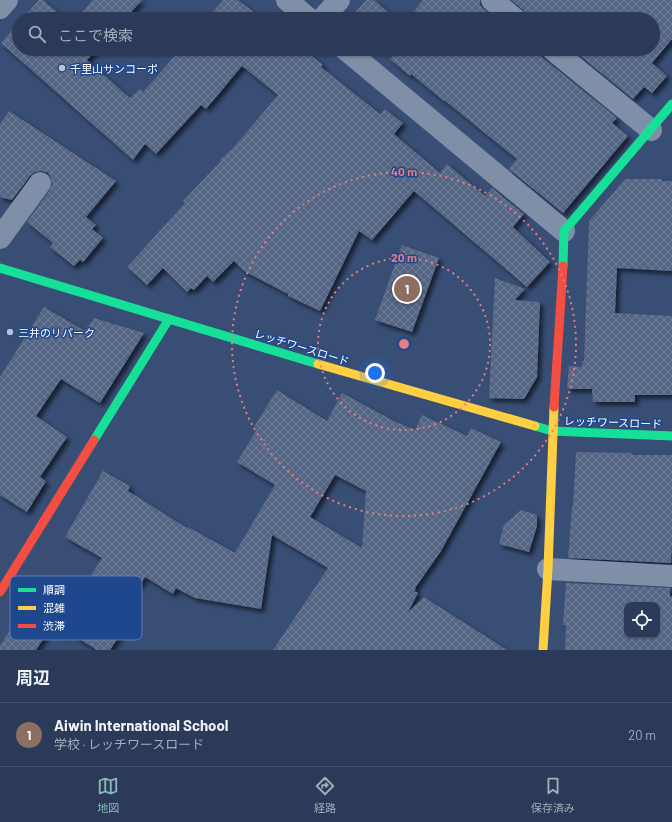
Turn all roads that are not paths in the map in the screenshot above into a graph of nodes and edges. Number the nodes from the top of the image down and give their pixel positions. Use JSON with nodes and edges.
{"nodes":[{"id":1,"x":7,"y":0,"type":"edge"},
{"id":2,"x":287,"y":0,"type":"edge"},
{"id":3,"x":339,"y":0,"type":"edge"},
{"id":4,"x":492,"y":0,"type":"edge"},
{"id":5,"x":0,"y":8,"type":"edge"},
{"id":6,"x":301,"y":12,"type":"edge"},
{"id":7,"x":328,"y":12,"type":"edge"},
{"id":8,"x":507,"y":12,"type":"edge"},
{"id":9,"x":353,"y":56,"type":"edge"},
{"id":10,"x":561,"y":56,"type":"edge"},
{"id":11,"x":672,"y":104,"type":"edge"},
{"id":12,"x":651,"y":130,"type":"junction"},
{"id":13,"x":40,"y":183,"type":"dead end"},
{"id":14,"x":564,"y":231,"type":"junction"},
{"id":15,"x":0,"y":238,"type":"edge"},
{"id":16,"x":0,"y":268,"type":"edge"},
{"id":17,"x":169,"y":319,"type":"junction"},
{"id":18,"x":552,"y":431,"type":"junction"},
{"id":19,"x":672,"y":436,"type":"edge"},
{"id":20,"x":548,"y":569,"type":"junction"},
{"id":21,"x":672,"y":576,"type":"edge"},
{"id":22,"x":0,"y":592,"type":"edge"},
{"id":23,"x":543,"y":650,"type":"edge"}],
"edges":[{"from":1,"to":5,"type":"street"},
{"from":2,"to":6,"type":"street"},
{"from":3,"to":7,"type":"street"},
{"from":4,"to":8,"type":"street"},
{"from":9,"to":14,"type":"street"},
{"from":10,"to":12,"type":"street"},
{"from":11,"to":12,"type":"street"},
{"from":12,"to":14,"type":"street"},
{"from":13,"to":15,"type":"street"},
{"from":14,"to":18,"type":"street"},
{"from":16,"to":17,"type":"street","name":"レッチワースロード"},
{"from":17,"to":18,"type":"street","name":"レッチワースロード"},
{"from":17,"to":22,"type":"street"},
{"from":18,"to":19,"type":"street","name":"レッチワースロード"},
{"from":18,"to":20,"type":"street"},
{"from":20,"to":21,"type":"street"},
{"from":20,"to":23,"type":"street"}]}
